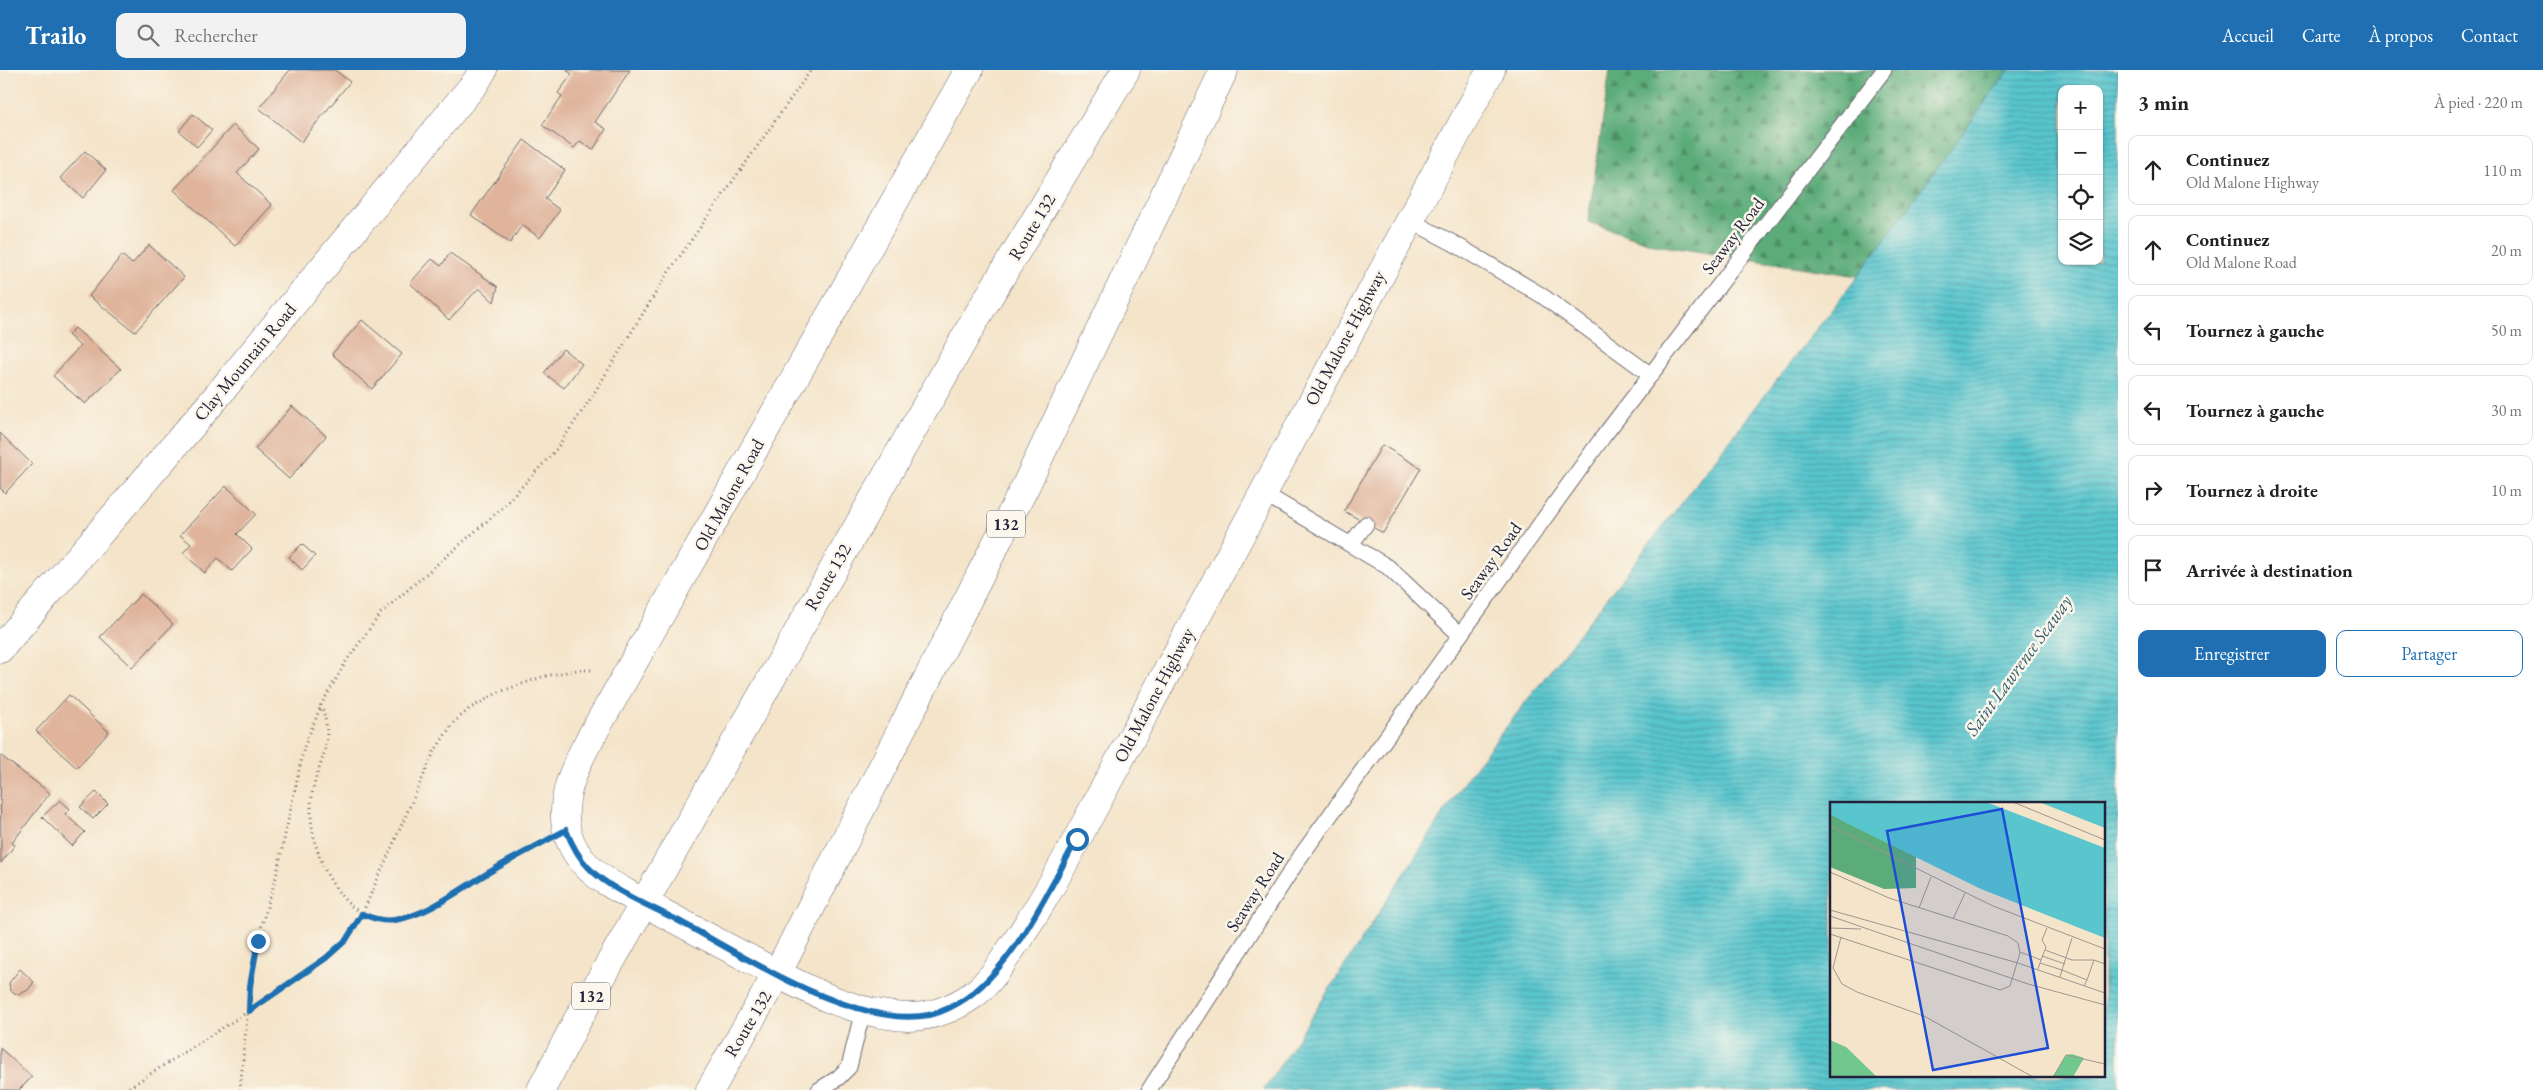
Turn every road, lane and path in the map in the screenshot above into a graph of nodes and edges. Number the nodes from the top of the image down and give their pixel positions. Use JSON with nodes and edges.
{"nodes":[{"id":1,"x":483,"y":70,"type":"edge"},
{"id":2,"x":811,"y":70,"type":"edge"},
{"id":3,"x":969,"y":70,"type":"edge"},
{"id":4,"x":1126,"y":70,"type":"edge"},
{"id":5,"x":1224,"y":70,"type":"edge"},
{"id":6,"x":1491,"y":70,"type":"edge"},
{"id":7,"x":1884,"y":70,"type":"edge"},
{"id":8,"x":1409,"y":220,"type":"junction"},
{"id":9,"x":1651,"y":375,"type":"junction"},
{"id":10,"x":1262,"y":493,"type":"junction"},
{"id":11,"x":1366,"y":524,"type":"dead end"},
{"id":12,"x":1352,"y":543,"type":"junction"},
{"id":13,"x":1460,"y":635,"type":"junction"},
{"id":14,"x":0,"y":649,"type":"edge"},
{"id":15,"x":602,"y":671,"type":"dead end"},
{"id":16,"x":321,"y":705,"type":"junction"},
{"id":17,"x":566,"y":830,"type":"junction"},
{"id":18,"x":644,"y":903,"type":"junction"},
{"id":19,"x":362,"y":914,"type":"junction"},
{"id":20,"x":777,"y":974,"type":"junction"},
{"id":21,"x":863,"y":1010,"type":"junction"},
{"id":22,"x":249,"y":1011,"type":"junction"},
{"id":23,"x":125,"y":1090,"type":"edge"},
{"id":24,"x":240,"y":1090,"type":"edge"},
{"id":25,"x":541,"y":1090,"type":"edge"},
{"id":26,"x":710,"y":1090,"type":"edge"},
{"id":27,"x":819,"y":1090,"type":"edge"},
{"id":28,"x":1149,"y":1090,"type":"edge"}],
"edges":[{"from":1,"to":14,"type":"main road","name":"Clay Mountain Road"},
{"from":2,"to":16,"type":"path"},
{"from":3,"to":17,"type":"main road","name":"Old Malone Road"},
{"from":4,"to":18,"type":"main road","name":"Route 132","number":"132"},
{"from":5,"to":20,"type":"main road","name":"Route 132","number":"132"},
{"from":6,"to":8,"type":"main road","name":"Old Malone Highway"},
{"from":7,"to":9,"type":"lane","name":"Seaway Road"},
{"from":8,"to":9,"type":"lane"},
{"from":8,"to":10,"type":"main road","name":"Old Malone Highway"},
{"from":9,"to":13,"type":"lane","name":"Seaway Road"},
{"from":10,"to":12,"type":"lane"},
{"from":10,"to":21,"type":"main road","name":"Old Malone Highway"},
{"from":11,"to":12,"type":"lane"},
{"from":12,"to":13,"type":"lane"},
{"from":13,"to":28,"type":"lane","name":"Seaway Road"},
{"from":15,"to":19,"type":"path"},
{"from":16,"to":19,"type":"path"},
{"from":16,"to":22,"type":"path"},
{"from":17,"to":18,"type":"main road","name":"Old Malone Road"},
{"from":17,"to":19,"type":"path"},
{"from":18,"to":20,"type":"main road","name":"Old Malone Highway"},
{"from":18,"to":25,"type":"main road","name":"Route 132","number":"132"},
{"from":19,"to":22,"type":"path"},
{"from":20,"to":21,"type":"main road","name":"Old Malone Highway"},
{"from":20,"to":26,"type":"main road","name":"Route 132","number":"132"},
{"from":21,"to":27,"type":"lane"},
{"from":22,"to":23,"type":"path"},
{"from":22,"to":24,"type":"path"}]}
